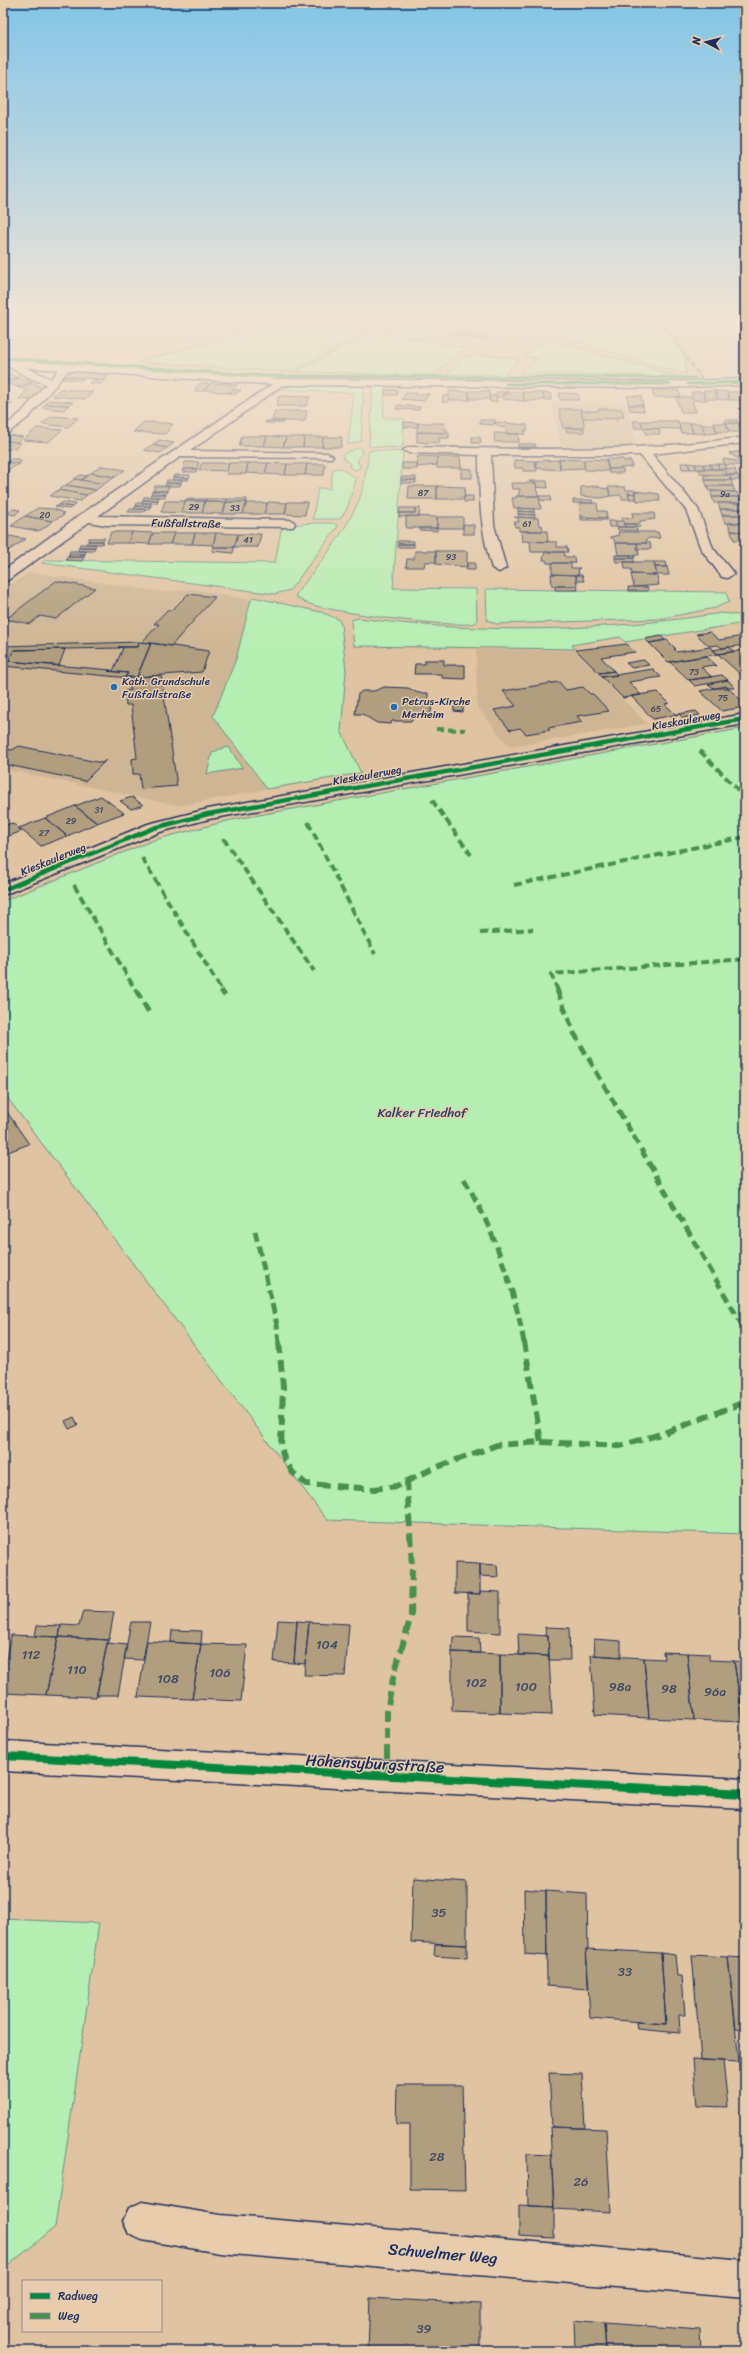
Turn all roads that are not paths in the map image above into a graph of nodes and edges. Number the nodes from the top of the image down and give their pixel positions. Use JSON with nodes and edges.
{"nodes":[{"id":1,"x":213,"y":430,"type":"edge"},
{"id":2,"x":745,"y":440,"type":"edge"},
{"id":3,"x":409,"y":450,"type":"dead end"},
{"id":4,"x":485,"y":451,"type":"junction"},
{"id":5,"x":643,"y":451,"type":"junction"},
{"id":6,"x":179,"y":454,"type":"junction"},
{"id":7,"x":328,"y":456,"type":"dead end"},
{"id":8,"x":84,"y":518,"type":"junction"},
{"id":9,"x":289,"y":524,"type":"dead end"},
{"id":10,"x":499,"y":568,"type":"dead end"},
{"id":11,"x":727,"y":574,"type":"dead end"},
{"id":12,"x":3,"y":577,"type":"edge"},
{"id":13,"x":745,"y":719,"type":"edge"},
{"id":14,"x":3,"y":890,"type":"edge"},
{"id":15,"x":3,"y":1756,"type":"edge"},
{"id":16,"x":745,"y":1794,"type":"edge"},
{"id":17,"x":142,"y":2221,"type":"dead end"},
{"id":18,"x":745,"y":2278,"type":"edge"}],
"edges":[{"from":1,"to":6,"type":"street"},
{"from":2,"to":5,"type":"street"},
{"from":3,"to":4,"type":"street"},
{"from":4,"to":5,"type":"street"},
{"from":4,"to":10,"type":"street"},
{"from":5,"to":11,"type":"street"},
{"from":6,"to":7,"type":"street"},
{"from":6,"to":8,"type":"street"},
{"from":8,"to":9,"type":"street","name":"Fußfallstraße"},
{"from":8,"to":12,"type":"street"},
{"from":13,"to":14,"type":"street","name":"Kieskaulerweg"},
{"from":15,"to":16,"type":"street","name":"Hohensyburgstraße"},
{"from":17,"to":18,"type":"street","name":"Schwelmer Weg"}]}
